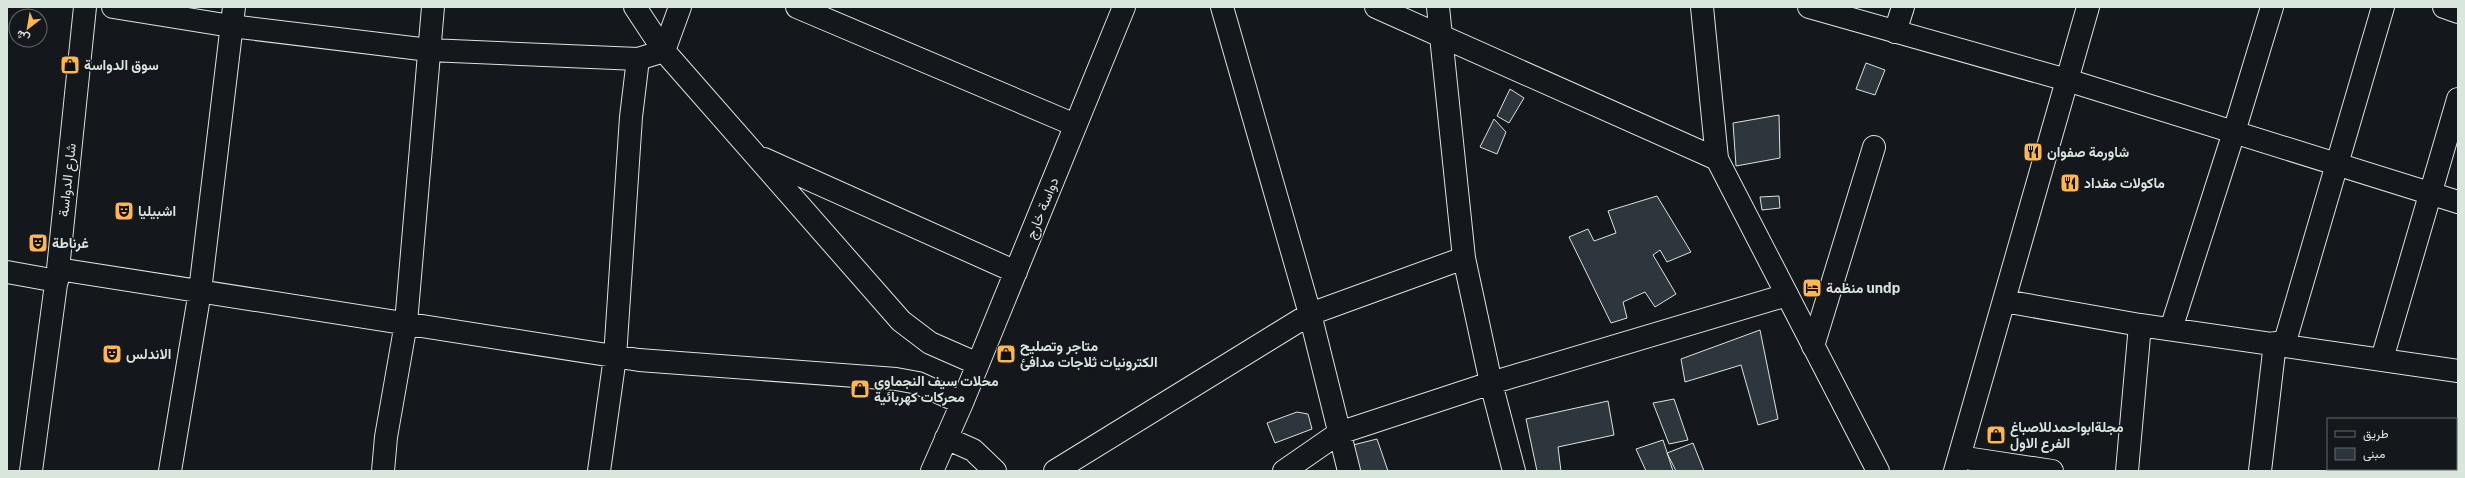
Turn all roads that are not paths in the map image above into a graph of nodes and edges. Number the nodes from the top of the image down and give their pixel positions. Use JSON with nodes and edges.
{"nodes":[{"id":1,"x":85,"y":7,"type":"edge"},
{"id":2,"x":113,"y":7,"type":"edge"},
{"id":3,"x":433,"y":7,"type":"edge"},
{"id":4,"x":635,"y":7,"type":"edge"},
{"id":5,"x":680,"y":7,"type":"edge"},
{"id":6,"x":798,"y":7,"type":"edge"},
{"id":7,"x":1124,"y":7,"type":"edge"},
{"id":8,"x":1222,"y":7,"type":"edge"},
{"id":9,"x":1376,"y":7,"type":"edge"},
{"id":10,"x":1438,"y":7,"type":"edge"},
{"id":11,"x":1702,"y":7,"type":"edge"},
{"id":12,"x":1809,"y":7,"type":"edge"},
{"id":13,"x":1903,"y":7,"type":"edge"},
{"id":14,"x":2088,"y":7,"type":"edge"},
{"id":15,"x":2272,"y":7,"type":"edge"},
{"id":16,"x":2383,"y":7,"type":"edge"},
{"id":17,"x":2444,"y":7,"type":"edge"},
{"id":18,"x":2458,"y":12,"type":"edge"},
{"id":19,"x":233,"y":16,"type":"edge"},
{"id":20,"x":1895,"y":32,"type":"junction"},
{"id":21,"x":1440,"y":35,"type":"junction"},
{"id":22,"x":429,"y":50,"type":"junction"},
{"id":23,"x":664,"y":51,"type":"junction"},
{"id":24,"x":638,"y":59,"type":"junction"},
{"id":25,"x":2067,"y":80,"type":"junction"},
{"id":26,"x":2458,"y":99,"type":"edge"},
{"id":27,"x":1075,"y":125,"type":"junction"},
{"id":28,"x":2234,"y":132,"type":"junction"},
{"id":29,"x":1874,"y":147,"type":"dead end"},
{"id":30,"x":757,"y":156,"type":"junction"},
{"id":31,"x":1717,"y":159,"type":"junction"},
{"id":32,"x":2336,"y":164,"type":"junction"},
{"id":33,"x":2430,"y":193,"type":"junction"},
{"id":34,"x":2458,"y":202,"type":"edge"},
{"id":35,"x":1464,"y":258,"type":"junction"},
{"id":36,"x":7,"y":272,"type":"edge"},
{"id":37,"x":1016,"y":272,"type":"junction"},
{"id":38,"x":58,"y":275,"type":"junction"},
{"id":39,"x":200,"y":291,"type":"junction"},
{"id":40,"x":1786,"y":295,"type":"junction"},
{"id":41,"x":2004,"y":301,"type":"junction"},
{"id":42,"x":1310,"y":314,"type":"junction"},
{"id":43,"x":406,"y":323,"type":"junction"},
{"id":44,"x":2140,"y":325,"type":"junction"},
{"id":45,"x":2171,"y":329,"type":"junction"},
{"id":46,"x":2280,"y":344,"type":"junction"},
{"id":47,"x":1813,"y":346,"type":"junction"},
{"id":48,"x":615,"y":357,"type":"junction"},
{"id":49,"x":2382,"y":359,"type":"junction"},
{"id":50,"x":978,"y":364,"type":"junction"},
{"id":51,"x":2458,"y":370,"type":"edge"},
{"id":52,"x":1491,"y":383,"type":"junction"},
{"id":53,"x":961,"y":406,"type":"junction"},
{"id":54,"x":1339,"y":433,"type":"junction"},
{"id":55,"x":946,"y":438,"type":"junction"},
{"id":56,"x":1957,"y":464,"type":"edge"},
{"id":57,"x":30,"y":471,"type":"edge"},
{"id":58,"x":170,"y":471,"type":"edge"},
{"id":59,"x":383,"y":471,"type":"edge"},
{"id":60,"x":599,"y":471,"type":"edge"},
{"id":61,"x":932,"y":471,"type":"edge"},
{"id":62,"x":995,"y":471,"type":"edge"},
{"id":63,"x":1055,"y":471,"type":"edge"},
{"id":64,"x":1284,"y":471,"type":"edge"},
{"id":65,"x":1349,"y":471,"type":"edge"},
{"id":66,"x":1514,"y":471,"type":"edge"},
{"id":67,"x":1878,"y":471,"type":"edge"},
{"id":68,"x":2052,"y":471,"type":"edge"},
{"id":69,"x":2127,"y":471,"type":"edge"},
{"id":70,"x":2260,"y":471,"type":"edge"}],
"edges":[{"from":1,"to":38,"type":"street","name":"شارع الدواسة"},
{"from":2,"to":19,"type":"street"},
{"from":3,"to":22,"type":"street"},
{"from":4,"to":23,"type":"street"},
{"from":5,"to":23,"type":"street"},
{"from":6,"to":27,"type":"street"},
{"from":7,"to":27,"type":"street","name":"دواسة خارج"},
{"from":8,"to":42,"type":"street"},
{"from":9,"to":21,"type":"street"},
{"from":10,"to":21,"type":"street"},
{"from":11,"to":31,"type":"street"},
{"from":12,"to":20,"type":"street"},
{"from":13,"to":20,"type":"street"},
{"from":14,"to":25,"type":"street"},
{"from":15,"to":28,"type":"street"},
{"from":16,"to":32,"type":"street"},
{"from":17,"to":18,"type":"street"},
{"from":19,"to":22,"type":"street"},
{"from":19,"to":39,"type":"street"},
{"from":20,"to":25,"type":"street"},
{"from":21,"to":31,"type":"street"},
{"from":21,"to":35,"type":"street"},
{"from":22,"to":24,"type":"street"},
{"from":22,"to":43,"type":"street"},
{"from":23,"to":24,"type":"street"},
{"from":23,"to":30,"type":"street"},
{"from":24,"to":48,"type":"street"},
{"from":25,"to":28,"type":"street"},
{"from":25,"to":41,"type":"street"},
{"from":26,"to":33,"type":"street"},
{"from":27,"to":37,"type":"street","name":"دواسة خارج"},
{"from":28,"to":32,"type":"street"},
{"from":28,"to":45,"type":"street"},
{"from":29,"to":47,"type":"street"},
{"from":30,"to":37,"type":"street"},
{"from":30,"to":50,"type":"street"},
{"from":31,"to":40,"type":"street"},
{"from":32,"to":33,"type":"street"},
{"from":32,"to":46,"type":"street"},
{"from":33,"to":34,"type":"street"},
{"from":33,"to":49,"type":"street"},
{"from":35,"to":42,"type":"street"},
{"from":35,"to":52,"type":"street"},
{"from":36,"to":38,"type":"street"},
{"from":37,"to":50,"type":"street","name":"دواسة خارج"},
{"from":38,"to":39,"type":"street"},
{"from":38,"to":57,"type":"street","name":"شارع الدواسة"},
{"from":39,"to":43,"type":"street"},
{"from":39,"to":58,"type":"street"},
{"from":40,"to":47,"type":"street"},
{"from":40,"to":52,"type":"street"},
{"from":41,"to":44,"type":"street"},
{"from":41,"to":56,"type":"street"},
{"from":42,"to":54,"type":"street"},
{"from":42,"to":63,"type":"street"},
{"from":43,"to":48,"type":"street"},
{"from":43,"to":59,"type":"street"},
{"from":44,"to":45,"type":"street"},
{"from":44,"to":69,"type":"street"},
{"from":45,"to":46,"type":"street"},
{"from":46,"to":49,"type":"street"},
{"from":46,"to":70,"type":"street"},
{"from":47,"to":67,"type":"street"},
{"from":48,"to":53,"type":"street"},
{"from":48,"to":60,"type":"street"},
{"from":49,"to":51,"type":"street"},
{"from":50,"to":53,"type":"street","name":"دواسة خارج"},
{"from":52,"to":54,"type":"street"},
{"from":52,"to":66,"type":"street"},
{"from":53,"to":55,"type":"street","name":"دواسة خارج"},
{"from":54,"to":64,"type":"street"},
{"from":54,"to":65,"type":"street"},
{"from":55,"to":61,"type":"street","name":"دواسة خارج"},
{"from":55,"to":62,"type":"street"},
{"from":56,"to":68,"type":"street"}]}
